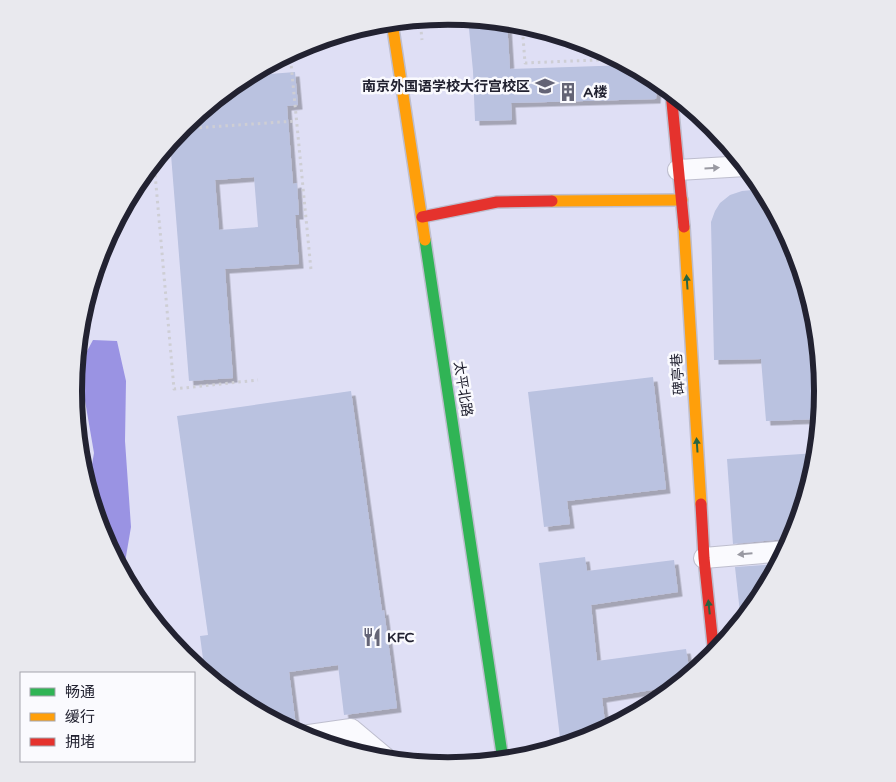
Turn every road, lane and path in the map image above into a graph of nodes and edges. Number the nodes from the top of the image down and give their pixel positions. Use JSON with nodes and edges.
{"nodes":[{"id":1,"x":393,"y":29,"type":"edge"},
{"id":2,"x":523,"y":33,"type":"edge"},
{"id":3,"x":603,"y":60,"type":"edge"},
{"id":4,"x":290,"y":61,"type":"edge"},
{"id":5,"x":672,"y":102,"type":"edge"},
{"id":6,"x":296,"y":121,"type":"junction"},
{"id":7,"x":193,"y":128,"type":"edge"},
{"id":8,"x":737,"y":167,"type":"edge"},
{"id":9,"x":678,"y":170,"type":"junction"},
{"id":10,"x":155,"y":172,"type":"edge"},
{"id":11,"x":682,"y":200,"type":"junction"},
{"id":12,"x":422,"y":217,"type":"junction"},
{"id":13,"x":311,"y":270,"type":"dead end"},
{"id":14,"x":258,"y":380,"type":"dead end"},
{"id":15,"x":777,"y":552,"type":"edge"},
{"id":16,"x":704,"y":558,"type":"junction"},
{"id":17,"x":713,"y":643,"type":"edge"},
{"id":18,"x":319,"y":734,"type":"edge"},
{"id":19,"x":376,"y":750,"type":"edge"},
{"id":20,"x":502,"y":753,"type":"edge"}],
"edges":[{"from":1,"to":12,"type":"street","name":"太平北路"},
{"from":2,"to":3,"type":"path"},
{"from":4,"to":6,"type":"path"},
{"from":5,"to":9,"type":"street","name":"碑亭巷"},
{"from":6,"to":7,"type":"path"},
{"from":6,"to":13,"type":"path"},
{"from":9,"to":8,"type":"street","one_way":true},
{"from":9,"to":11,"type":"street","name":"碑亭巷"},
{"from":10,"to":14,"type":"path"},
{"from":11,"to":12,"type":"street"},
{"from":16,"to":11,"type":"street","name":"碑亭巷","one_way":true},
{"from":12,"to":20,"type":"street","name":"太平北路"},
{"from":15,"to":16,"type":"street","one_way":true},
{"from":17,"to":16,"type":"street","name":"碑亭巷","one_way":true},
{"from":18,"to":19,"type":"street"}]}
